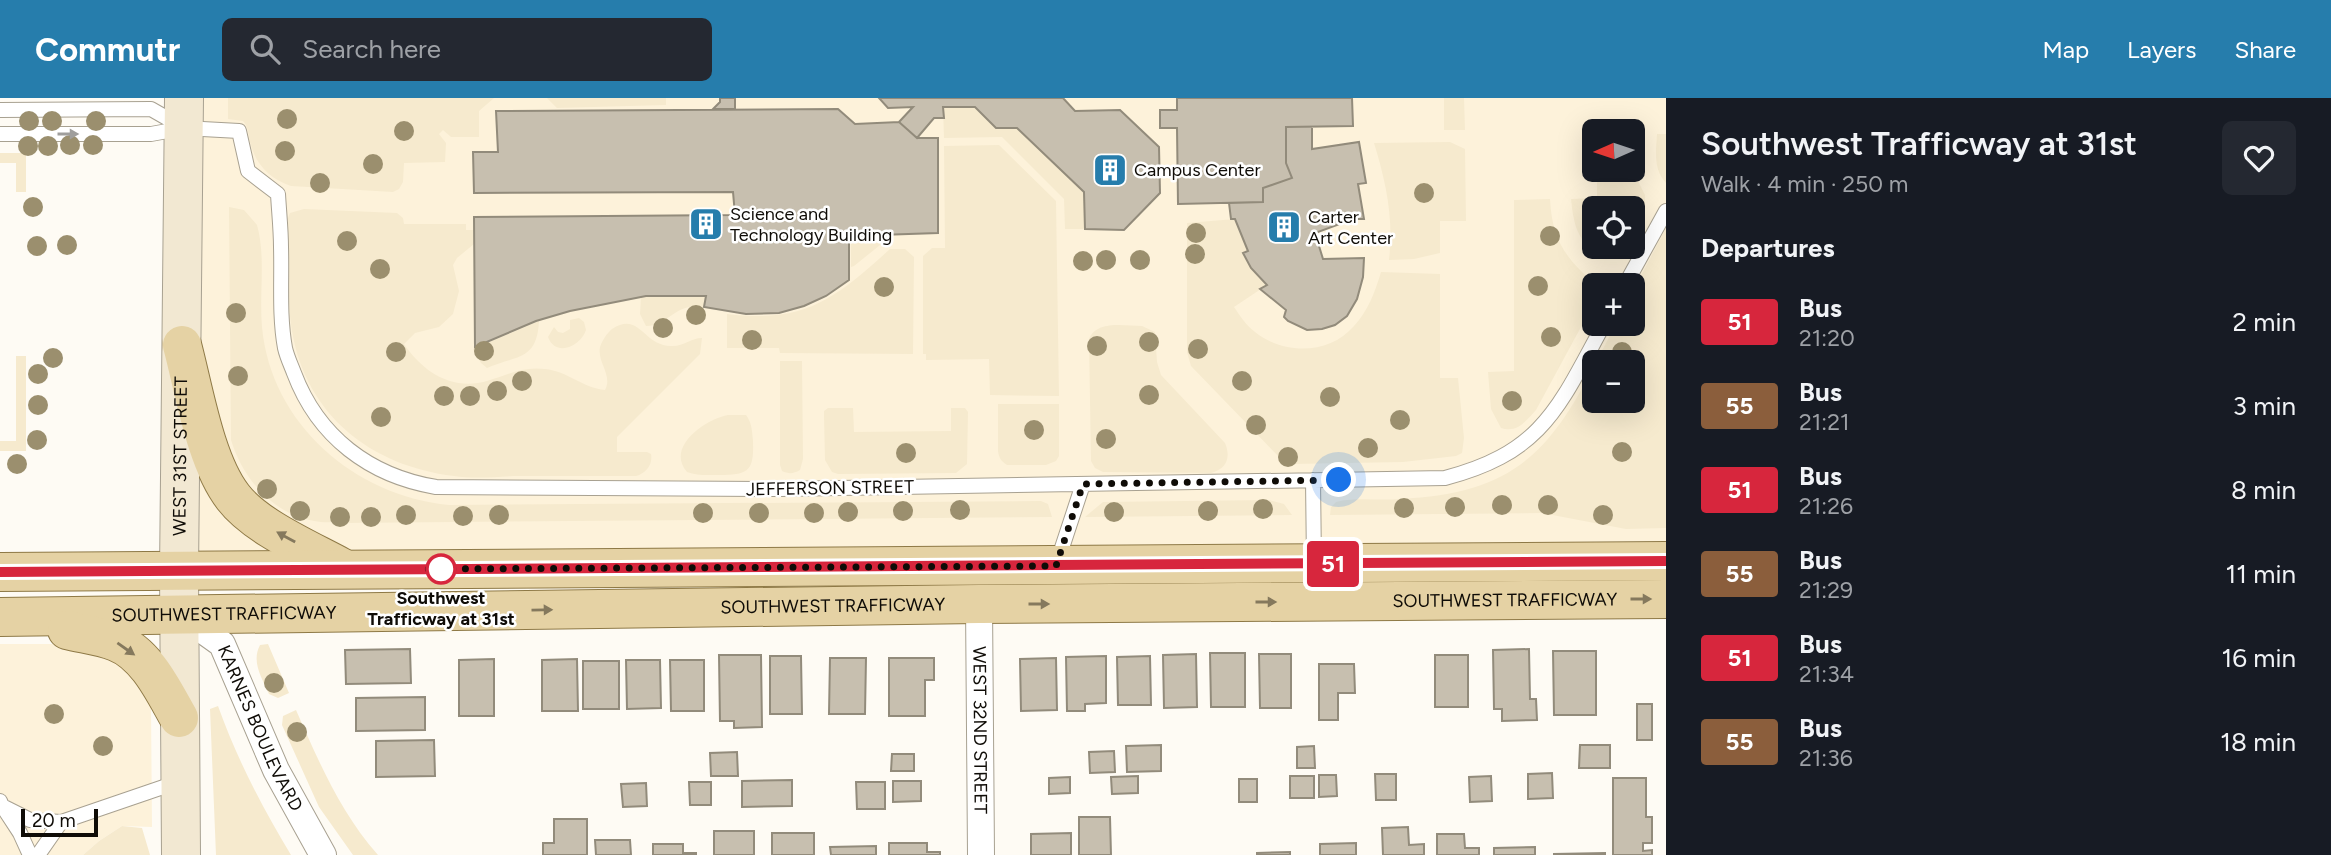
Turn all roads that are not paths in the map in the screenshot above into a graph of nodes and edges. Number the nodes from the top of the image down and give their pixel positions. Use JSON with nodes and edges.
{"nodes":[{"id":1,"x":0,"y":110,"type":"edge"},
{"id":2,"x":184,"y":113,"type":"edge"},
{"id":3,"x":0,"y":134,"type":"edge"},
{"id":4,"x":1666,"y":211,"type":"edge"},
{"id":5,"x":1632,"y":273,"type":"edge"},
{"id":6,"x":1597,"y":336,"type":"edge"},
{"id":7,"x":181,"y":345,"type":"junction"},
{"id":8,"x":1313,"y":481,"type":"junction"},
{"id":9,"x":1083,"y":484,"type":"junction"},
{"id":10,"x":1666,"y":561,"type":"edge"},
{"id":11,"x":1314,"y":564,"type":"junction"},
{"id":12,"x":1056,"y":566,"type":"junction"},
{"id":13,"x":346,"y":569,"type":"junction"},
{"id":14,"x":0,"y":572,"type":"edge"},
{"id":15,"x":140,"y":572,"type":"junction"},
{"id":16,"x":179,"y":572,"type":"junction"},
{"id":17,"x":1666,"y":599,"type":"edge"},
{"id":18,"x":979,"y":604,"type":"junction"},
{"id":19,"x":180,"y":614,"type":"junction"},
{"id":20,"x":7,"y":617,"type":"edge"},
{"id":21,"x":179,"y":718,"type":"junction"},
{"id":22,"x":179,"y":782,"type":"junction"},
{"id":23,"x":1,"y":804,"type":"edge"},
{"id":24,"x":61,"y":822,"type":"junction"},
{"id":25,"x":30,"y":855,"type":"edge"},
{"id":26,"x":38,"y":855,"type":"edge"},
{"id":27,"x":181,"y":855,"type":"edge"},
{"id":28,"x":323,"y":855,"type":"edge"},
{"id":29,"x":981,"y":855,"type":"edge"}],
"edges":[{"from":1,"to":2,"type":"lane"},
{"from":3,"to":2,"type":"lane","one_way":true},
{"from":2,"to":7,"type":"main road","name":"WEST 31ST STREET"},
{"from":2,"to":9,"type":"lane","name":"JEFFERSON STREET"},
{"from":4,"to":5,"type":"lane"},
{"from":6,"to":8,"type":"lane","name":"JEFFERSON STREET"},
{"from":13,"to":7,"type":"main road","one_way":true},
{"from":7,"to":16,"type":"main road","name":"WEST 31ST STREET"},
{"from":8,"to":9,"type":"lane","name":"JEFFERSON STREET"},
{"from":8,"to":11,"type":"lane"},
{"from":9,"to":12,"type":"lane"},
{"from":10,"to":11,"type":"main road","name":"SOUTHWEST TRAFFICWAY"},
{"from":11,"to":12,"type":"main road","name":"SOUTHWEST TRAFFICWAY"},
{"from":12,"to":13,"type":"main road","name":"SOUTHWEST TRAFFICWAY"},
{"from":13,"to":16,"type":"main road","name":"SOUTHWEST TRAFFICWAY"},
{"from":14,"to":15,"type":"main road","name":"SOUTHWEST TRAFFICWAY"},
{"from":15,"to":16,"type":"main road","name":"SOUTHWEST TRAFFICWAY"},
{"from":15,"to":19,"type":"main road"},
{"from":16,"to":19,"type":"main road","name":"WEST 31ST STREET"},
{"from":18,"to":17,"type":"main road","name":"SOUTHWEST TRAFFICWAY","one_way":true},
{"from":19,"to":18,"type":"main road","name":"SOUTHWEST TRAFFICWAY","one_way":true},
{"from":18,"to":29,"type":"street","name":"WEST 32ND STREET"},
{"from":19,"to":20,"type":"main road","name":"SOUTHWEST TRAFFICWAY"},
{"from":19,"to":21,"type":"main road","name":"WEST 31ST STREET"},
{"from":19,"to":28,"type":"street","name":"KARNES BOULEVARD"},
{"from":20,"to":21,"type":"main road","one_way":true},
{"from":21,"to":22,"type":"main road","name":"WEST 31ST STREET"},
{"from":22,"to":24,"type":"lane"},
{"from":22,"to":27,"type":"main road","name":"WEST 31ST STREET"},
{"from":23,"to":24,"type":"lane"},
{"from":23,"to":25,"type":"lane"},
{"from":24,"to":26,"type":"lane"}]}
